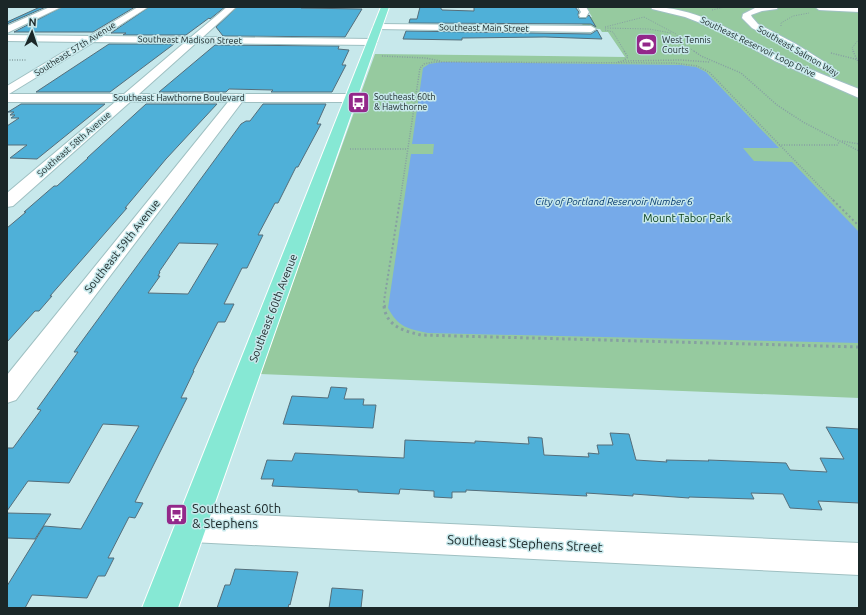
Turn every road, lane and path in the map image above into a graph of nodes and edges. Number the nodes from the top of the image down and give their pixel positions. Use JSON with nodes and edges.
{"nodes":[{"id":1,"x":57,"y":7,"type":"edge"},
{"id":2,"x":144,"y":7,"type":"edge"},
{"id":3,"x":232,"y":7,"type":"edge"},
{"id":4,"x":385,"y":7,"type":"edge"},
{"id":5,"x":655,"y":7,"type":"edge"},
{"id":6,"x":774,"y":7,"type":"edge"},
{"id":7,"x":819,"y":7,"type":"edge"},
{"id":8,"x":859,"y":9,"type":"edge"},
{"id":9,"x":810,"y":12,"type":"dead end"},
{"id":10,"x":782,"y":27,"type":"dead end"},
{"id":11,"x":594,"y":29,"type":"junction"},
{"id":12,"x":7,"y":30,"type":"edge"},
{"id":13,"x":676,"y":34,"type":"junction"},
{"id":14,"x":7,"y":38,"type":"edge"},
{"id":15,"x":92,"y":39,"type":"junction"},
{"id":16,"x":859,"y":39,"type":"edge"},
{"id":17,"x":194,"y":40,"type":"junction"},
{"id":18,"x":372,"y":42,"type":"junction"},
{"id":19,"x":828,"y":52,"type":"dead end"},
{"id":20,"x":7,"y":60,"type":"edge"},
{"id":21,"x":27,"y":60,"type":"dead end"},
{"id":22,"x":858,"y":60,"type":"edge"},
{"id":23,"x":440,"y":61,"type":"junction"},
{"id":24,"x":624,"y":61,"type":"junction"},
{"id":25,"x":712,"y":62,"type":"junction"},
{"id":26,"x":615,"y":63,"type":"junction"},
{"id":27,"x":859,"y":64,"type":"edge"},
{"id":28,"x":840,"y":86,"type":"junction"},
{"id":29,"x":859,"y":94,"type":"edge"},
{"id":30,"x":8,"y":97,"type":"edge"},
{"id":31,"x":128,"y":98,"type":"junction"},
{"id":32,"x":238,"y":98,"type":"junction"},
{"id":33,"x":352,"y":98,"type":"junction"},
{"id":34,"x":840,"y":141,"type":"junction"},
{"id":35,"x":859,"y":144,"type":"edge"},
{"id":36,"x":779,"y":145,"type":"junction"},
{"id":37,"x":352,"y":148,"type":"dead end"},
{"id":38,"x":407,"y":149,"type":"junction"},
{"id":39,"x":859,"y":151,"type":"edge"},
{"id":40,"x":7,"y":202,"type":"edge"},
{"id":41,"x":859,"y":226,"type":"edge"},
{"id":42,"x":859,"y":347,"type":"edge"},
{"id":43,"x":7,"y":394,"type":"edge"},
{"id":44,"x":191,"y":527,"type":"junction"},
{"id":45,"x":859,"y":560,"type":"edge"},
{"id":46,"x":160,"y":608,"type":"edge"}],
"edges":[{"from":1,"to":12,"type":"street"},
{"from":2,"to":15,"type":"street","name":"Southeast 57th Avenue"},
{"from":3,"to":17,"type":"street","name":"Southeast 58th Avenue"},
{"from":4,"to":18,"type":"main road","name":"Southeast 60th Avenue"},
{"from":5,"to":28,"type":"street","name":"Southeast Reservoir Loop Drive"},
{"from":6,"to":28,"type":"street","name":"Southeast Salmon Way"},
{"from":7,"to":8,"type":"street"},
{"from":9,"to":10,"type":"path"},
{"from":11,"to":13,"type":"path"},
{"from":11,"to":13,"type":"path"},
{"from":11,"to":18,"type":"street","name":"Southeast Main Street"},
{"from":11,"to":24,"type":"path"},
{"from":13,"to":25,"type":"path"},
{"from":14,"to":15,"type":"street","name":"Southeast Madison Street"},
{"from":15,"to":17,"type":"street","name":"Southeast Madison Street"},
{"from":15,"to":30,"type":"street","name":"Southeast 57th Avenue"},
{"from":16,"to":22,"type":"path"},
{"from":17,"to":18,"type":"street","name":"Southeast Madison Street"},
{"from":17,"to":31,"type":"street","name":"Southeast 58th Avenue"},
{"from":18,"to":23,"type":"path"},
{"from":18,"to":33,"type":"main road","name":"Southeast 60th Avenue"},
{"from":19,"to":22,"type":"path"},
{"from":20,"to":21,"type":"path"},
{"from":22,"to":27,"type":"path"},
{"from":23,"to":26,"type":"path"},
{"from":23,"to":38,"type":"path"},
{"from":24,"to":25,"type":"path"},
{"from":24,"to":26,"type":"path"},
{"from":25,"to":34,"type":"path"},
{"from":26,"to":36,"type":"path"},
{"from":28,"to":29,"type":"street","name":"Southeast Reservoir Loop Drive"},
{"from":30,"to":31,"type":"street","name":"Southeast Hawthorne Boulevard"},
{"from":31,"to":32,"type":"street","name":"Southeast Hawthorne Boulevard"},
{"from":31,"to":40,"type":"street","name":"Southeast 58th Avenue"},
{"from":32,"to":33,"type":"street","name":"Southeast Hawthorne Boulevard"},
{"from":32,"to":43,"type":"street","name":"Southeast 59th Avenue"},
{"from":33,"to":44,"type":"main road","name":"Southeast 60th Avenue"},
{"from":34,"to":35,"type":"path"},
{"from":34,"to":36,"type":"path"},
{"from":34,"to":39,"type":"path"},
{"from":36,"to":41,"type":"path"},
{"from":37,"to":38,"type":"path"},
{"from":38,"to":42,"type":"path"},
{"from":44,"to":45,"type":"street","name":"Southeast Stephens Street"},
{"from":44,"to":46,"type":"main road","name":"Southeast 60th Avenue"}]}
